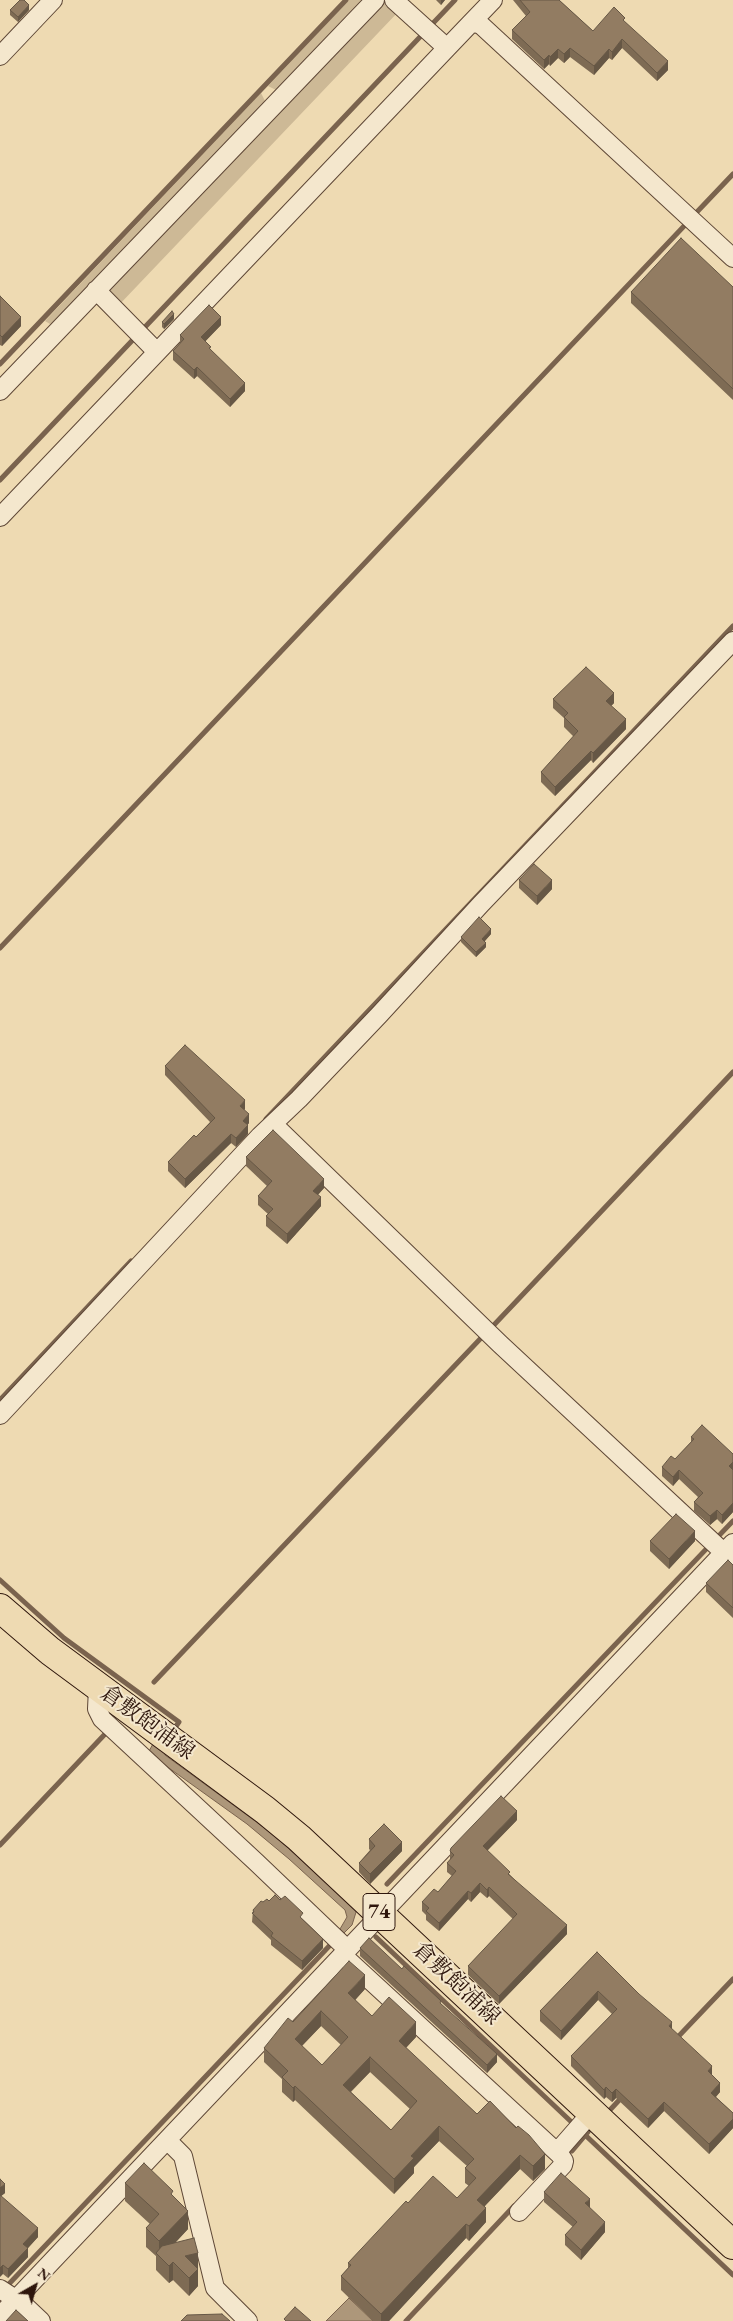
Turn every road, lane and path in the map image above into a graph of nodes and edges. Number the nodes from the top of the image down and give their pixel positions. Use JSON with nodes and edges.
{"nodes":[{"id":1,"x":53,"y":0,"type":"edge"},
{"id":2,"x":375,"y":0,"type":"edge"},
{"id":3,"x":394,"y":0,"type":"edge"},
{"id":4,"x":492,"y":0,"type":"edge"},
{"id":5,"x":470,"y":25,"type":"junction"},
{"id":6,"x":447,"y":48,"type":"junction"},
{"id":7,"x":0,"y":56,"type":"edge"},
{"id":8,"x":733,"y":258,"type":"edge"},
{"id":9,"x":96,"y":290,"type":"junction"},
{"id":10,"x":157,"y":352,"type":"junction"},
{"id":11,"x":0,"y":391,"type":"edge"},
{"id":12,"x":0,"y":517,"type":"edge"},
{"id":13,"x":733,"y":641,"type":"edge"},
{"id":14,"x":273,"y":1124,"type":"junction"},
{"id":15,"x":0,"y":1415,"type":"edge"},
{"id":16,"x":723,"y":1548,"type":"edge"},
{"id":17,"x":0,"y":1608,"type":"edge"},
{"id":18,"x":98,"y":1688,"type":"junction"},
{"id":19,"x":381,"y":1913,"type":"junction"},
{"id":20,"x":340,"y":1945,"type":"junction"},
{"id":21,"x":582,"y":2124,"type":"junction"},
{"id":22,"x":166,"y":2140,"type":"junction"},
{"id":23,"x":557,"y":2152,"type":"junction"},
{"id":24,"x":519,"y":2212,"type":"dead end"},
{"id":25,"x":733,"y":2245,"type":"edge"},
{"id":26,"x":0,"y":2289,"type":"edge"},
{"id":27,"x":14,"y":2300,"type":"junction"},
{"id":28,"x":0,"y":2316,"type":"edge"},
{"id":29,"x":41,"y":2321,"type":"edge"},
{"id":30,"x":248,"y":2321,"type":"edge"}],
"edges":[{"from":1,"to":7,"type":"street"},
{"from":2,"to":9,"type":"street"},
{"from":3,"to":6,"type":"street"},
{"from":4,"to":5,"type":"street"},
{"from":5,"to":6,"type":"street"},
{"from":5,"to":8,"type":"street"},
{"from":6,"to":10,"type":"street"},
{"from":9,"to":10,"type":"street"},
{"from":9,"to":11,"type":"street"},
{"from":10,"to":12,"type":"street"},
{"from":13,"to":14,"type":"street"},
{"from":14,"to":15,"type":"street"},
{"from":14,"to":16,"type":"street"},
{"from":16,"to":19,"type":"street"},
{"from":17,"to":18,"type":"main road","name":"倉敷飽浦線","number":"74"},
{"from":18,"to":19,"type":"main road","name":"倉敷飽浦線","number":"74"},
{"from":18,"to":20,"type":"street"},
{"from":19,"to":20,"type":"street"},
{"from":19,"to":21,"type":"main road","name":"倉敷飽浦線","number":"74"},
{"from":20,"to":22,"type":"street"},
{"from":20,"to":23,"type":"street"},
{"from":21,"to":23,"type":"street"},
{"from":21,"to":25,"type":"main road","name":"倉敷飽浦線","number":"74"},
{"from":22,"to":27,"type":"street"},
{"from":22,"to":30,"type":"street"},
{"from":23,"to":24,"type":"street"},
{"from":26,"to":27,"type":"street"},
{"from":27,"to":28,"type":"street"},
{"from":27,"to":29,"type":"street"}]}
